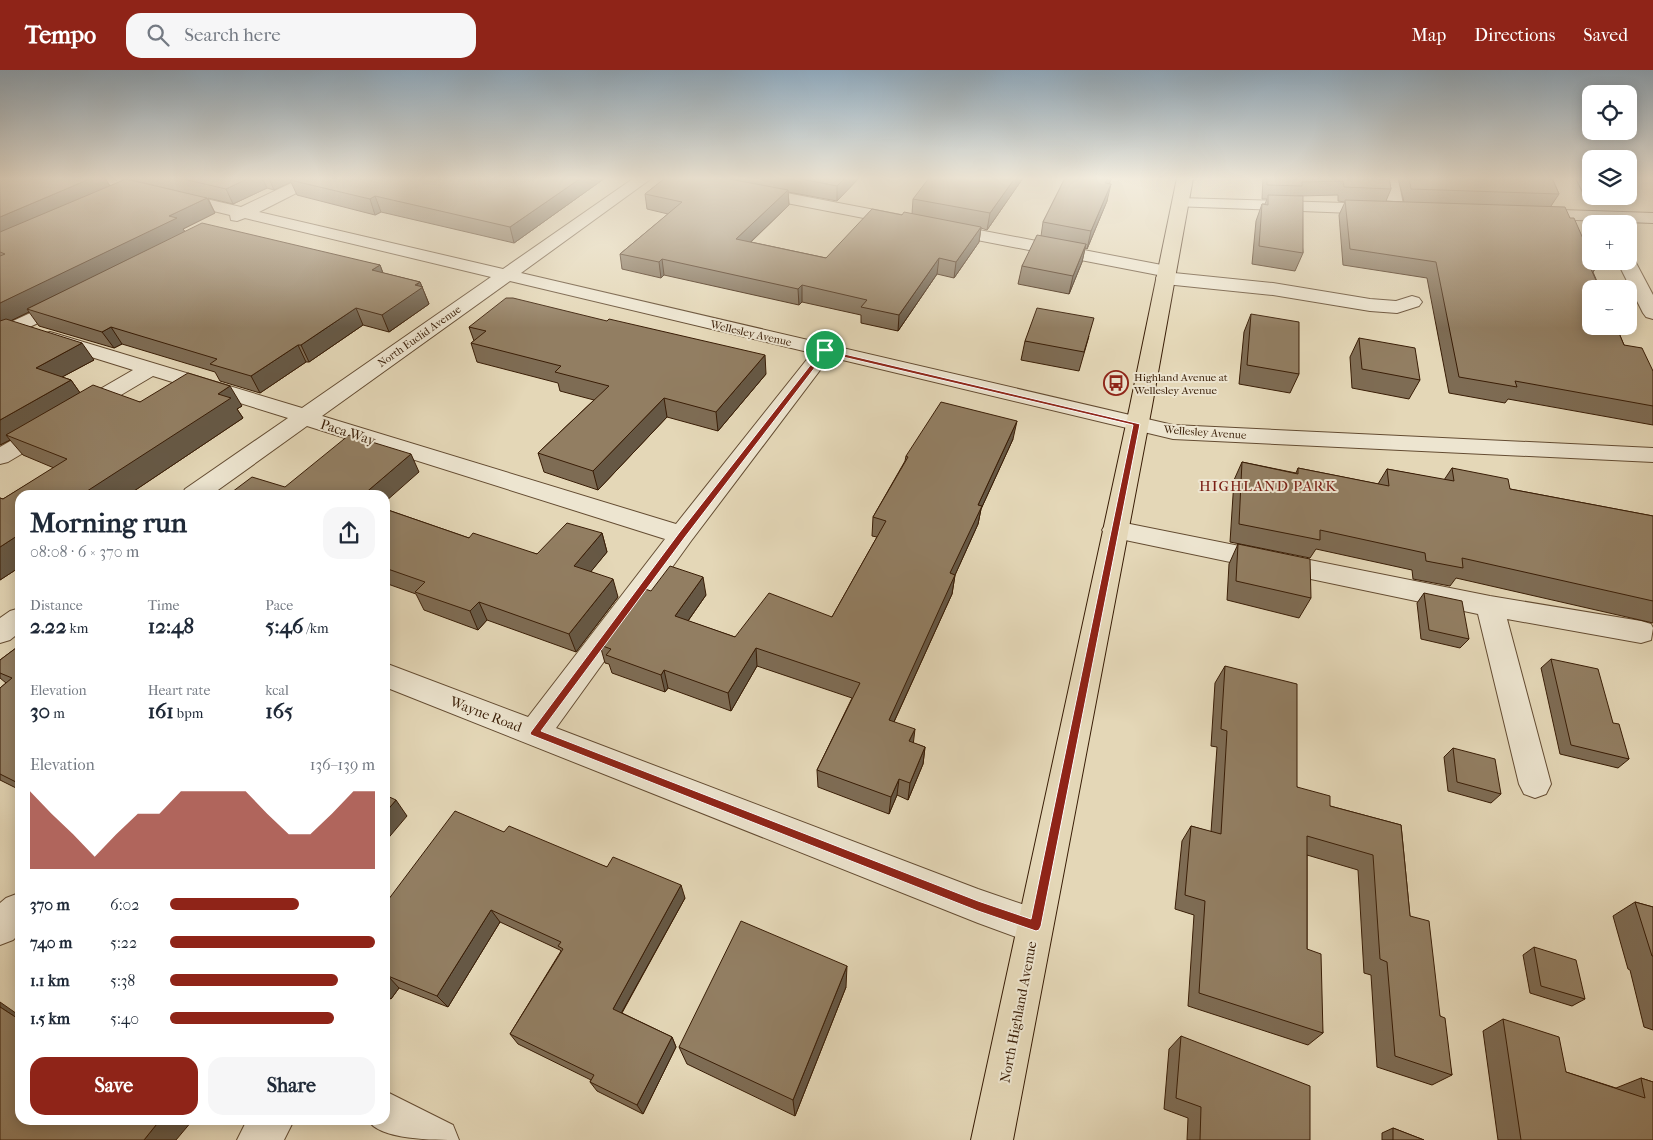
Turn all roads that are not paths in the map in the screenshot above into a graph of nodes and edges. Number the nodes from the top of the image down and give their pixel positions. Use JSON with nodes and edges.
{"nodes":[{"id":1,"x":307,"y":228,"type":"edge"},
{"id":2,"x":573,"y":228,"type":"edge"},
{"id":3,"x":932,"y":228,"type":"edge"},
{"id":4,"x":1175,"y":228,"type":"edge"},
{"id":5,"x":1631,"y":270,"type":"edge"},
{"id":6,"x":507,"y":275,"type":"junction"},
{"id":7,"x":1166,"y":275,"type":"junction"},
{"id":8,"x":85,"y":292,"type":"edge"},
{"id":9,"x":1412,"y":302,"type":"dead end"},
{"id":10,"x":1653,"y":312,"type":"edge"},
{"id":11,"x":8,"y":331,"type":"edge"},
{"id":12,"x":825,"y":350,"type":"junction"},
{"id":13,"x":151,"y":368,"type":"junction"},
{"id":14,"x":305,"y":417,"type":"junction"},
{"id":15,"x":1136,"y":424,"type":"junction"},
{"id":16,"x":1653,"y":455,"type":"edge"},
{"id":17,"x":0,"y":457,"type":"edge"},
{"id":18,"x":201,"y":490,"type":"edge"},
{"id":19,"x":1114,"y":530,"type":"junction"},
{"id":20,"x":682,"y":535,"type":"junction"},
{"id":21,"x":1490,"y":606,"type":"junction"},
{"id":22,"x":15,"y":622,"type":"edge"},
{"id":23,"x":0,"y":632,"type":"edge"},
{"id":24,"x":1641,"y":632,"type":"dead end"},
{"id":25,"x":390,"y":677,"type":"edge"},
{"id":26,"x":534,"y":733,"type":"junction"},
{"id":27,"x":1534,"y":784,"type":"dead end"},
{"id":28,"x":1036,"y":926,"type":"junction"},
{"id":29,"x":390,"y":1115,"type":"edge"},
{"id":30,"x":269,"y":1125,"type":"edge"},
{"id":31,"x":258,"y":1140,"type":"edge"},
{"id":32,"x":438,"y":1140,"type":"edge"},
{"id":33,"x":992,"y":1140,"type":"edge"}],
"edges":[{"from":1,"to":6,"type":"street","name":"Wellesley Avenue"},
{"from":2,"to":6,"type":"street","name":"North Euclid Avenue"},
{"from":3,"to":7,"type":"street"},
{"from":4,"to":7,"type":"main road","name":"North Highland Avenue"},
{"from":5,"to":10,"type":"street"},
{"from":6,"to":12,"type":"street","name":"Wellesley Avenue"},
{"from":6,"to":14,"type":"street","name":"North Euclid Avenue"},
{"from":7,"to":9,"type":"street"},
{"from":7,"to":15,"type":"main road","name":"North Highland Avenue"},
{"from":8,"to":11,"type":"street"},
{"from":11,"to":13,"type":"street","name":"Paca Way"},
{"from":12,"to":15,"type":"street","name":"Wellesley Avenue"},
{"from":12,"to":20,"type":"street"},
{"from":13,"to":14,"type":"street","name":"Paca Way"},
{"from":13,"to":17,"type":"street"},
{"from":14,"to":18,"type":"street","name":"North Euclid Avenue"},
{"from":14,"to":20,"type":"street","name":"Paca Way"},
{"from":15,"to":16,"type":"street","name":"Wellesley Avenue"},
{"from":15,"to":19,"type":"main road","name":"North Highland Avenue"},
{"from":19,"to":21,"type":"street"},
{"from":19,"to":28,"type":"main road","name":"North Highland Avenue"},
{"from":20,"to":26,"type":"street"},
{"from":21,"to":24,"type":"street"},
{"from":21,"to":27,"type":"street"},
{"from":22,"to":23,"type":"street"},
{"from":25,"to":26,"type":"street","name":"Wayne Road"},
{"from":26,"to":28,"type":"street","name":"Wayne Road"},
{"from":28,"to":33,"type":"main road","name":"North Highland Avenue"},
{"from":29,"to":32,"type":"street"},
{"from":30,"to":31,"type":"street"}]}
